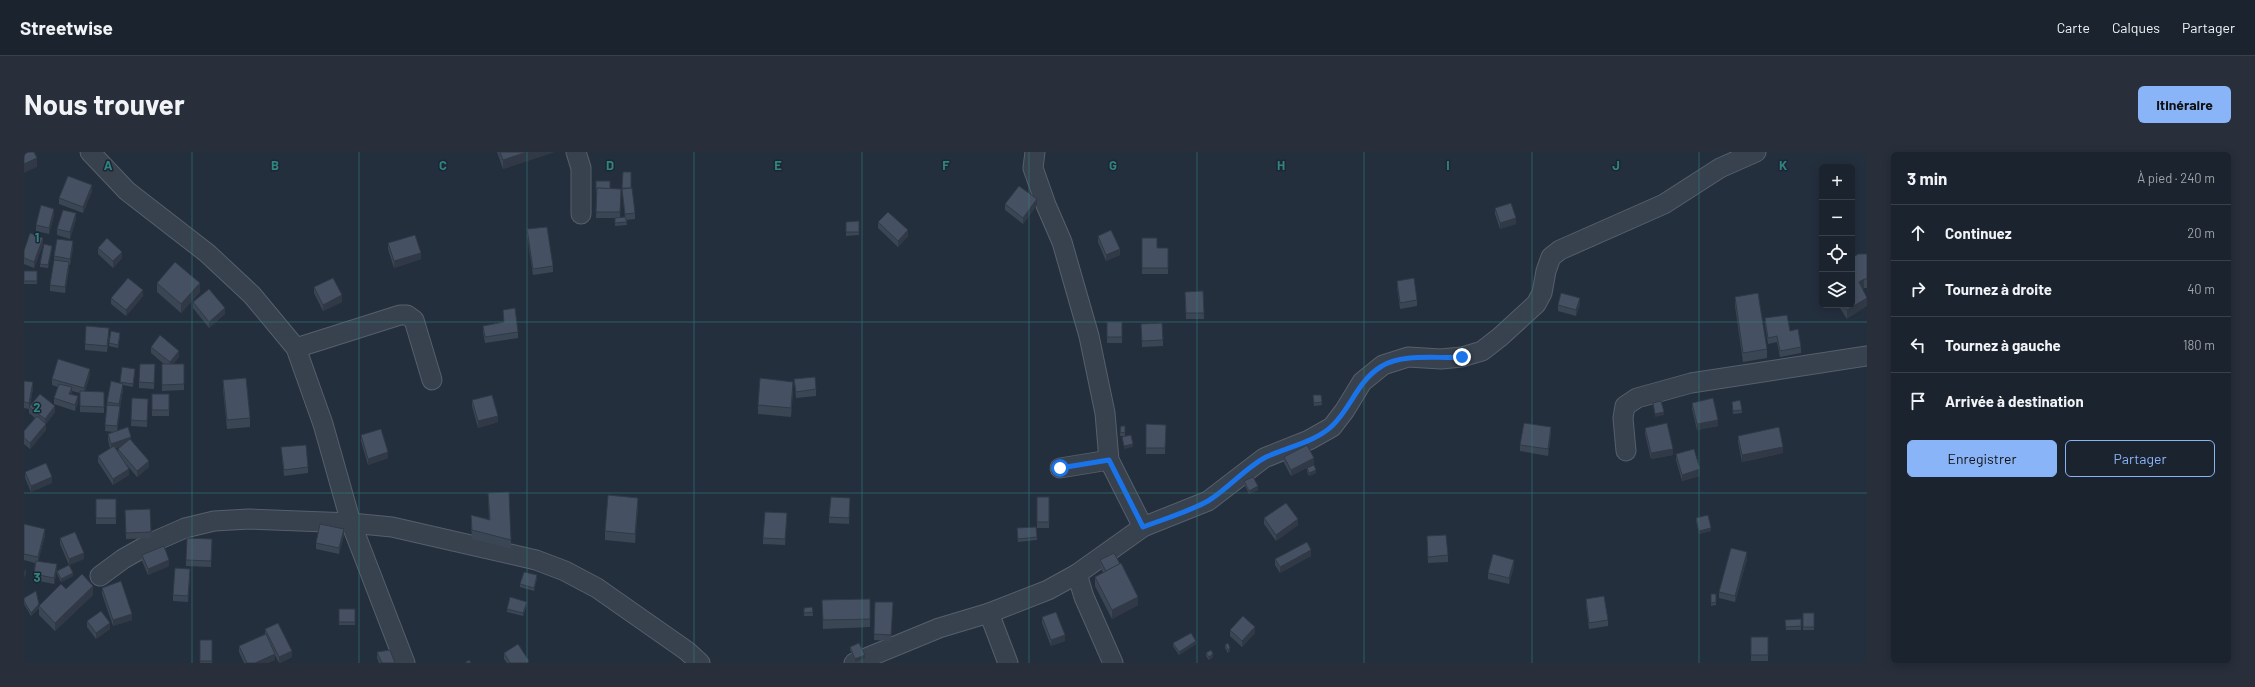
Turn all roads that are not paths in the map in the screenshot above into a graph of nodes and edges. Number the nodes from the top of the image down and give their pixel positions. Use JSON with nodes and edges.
{"nodes":[{"id":1,"x":90,"y":152,"type":"edge"},
{"id":2,"x":576,"y":152,"type":"edge"},
{"id":3,"x":1035,"y":152,"type":"edge"},
{"id":4,"x":1756,"y":152,"type":"edge"},
{"id":5,"x":581,"y":214,"type":"dead end"},
{"id":6,"x":296,"y":348,"type":"junction"},
{"id":7,"x":1867,"y":356,"type":"edge"},
{"id":8,"x":432,"y":380,"type":"dead end"},
{"id":9,"x":1626,"y":451,"type":"dead end"},
{"id":10,"x":1109,"y":460,"type":"junction"},
{"id":11,"x":1060,"y":468,"type":"dead end"},
{"id":12,"x":351,"y":523,"type":"junction"},
{"id":13,"x":1143,"y":527,"type":"junction"},
{"id":14,"x":1077,"y":574,"type":"junction"},
{"id":15,"x":100,"y":576,"type":"dead end"},
{"id":16,"x":989,"y":612,"type":"junction"},
{"id":17,"x":405,"y":663,"type":"edge"},
{"id":18,"x":700,"y":663,"type":"edge"},
{"id":19,"x":854,"y":663,"type":"edge"},
{"id":20,"x":1008,"y":663,"type":"edge"},
{"id":21,"x":1113,"y":663,"type":"edge"}],
"edges":[{"from":1,"to":6,"type":"street"},
{"from":2,"to":5,"type":"street"},
{"from":3,"to":10,"type":"street"},
{"from":4,"to":13,"type":"street"},
{"from":6,"to":8,"type":"street"},
{"from":6,"to":12,"type":"street"},
{"from":7,"to":9,"type":"street"},
{"from":10,"to":11,"type":"street"},
{"from":10,"to":13,"type":"street"},
{"from":12,"to":15,"type":"street"},
{"from":12,"to":17,"type":"street"},
{"from":12,"to":18,"type":"street"},
{"from":13,"to":14,"type":"street"},
{"from":14,"to":16,"type":"street"},
{"from":14,"to":21,"type":"street"},
{"from":16,"to":19,"type":"street"},
{"from":16,"to":20,"type":"street"}]}
